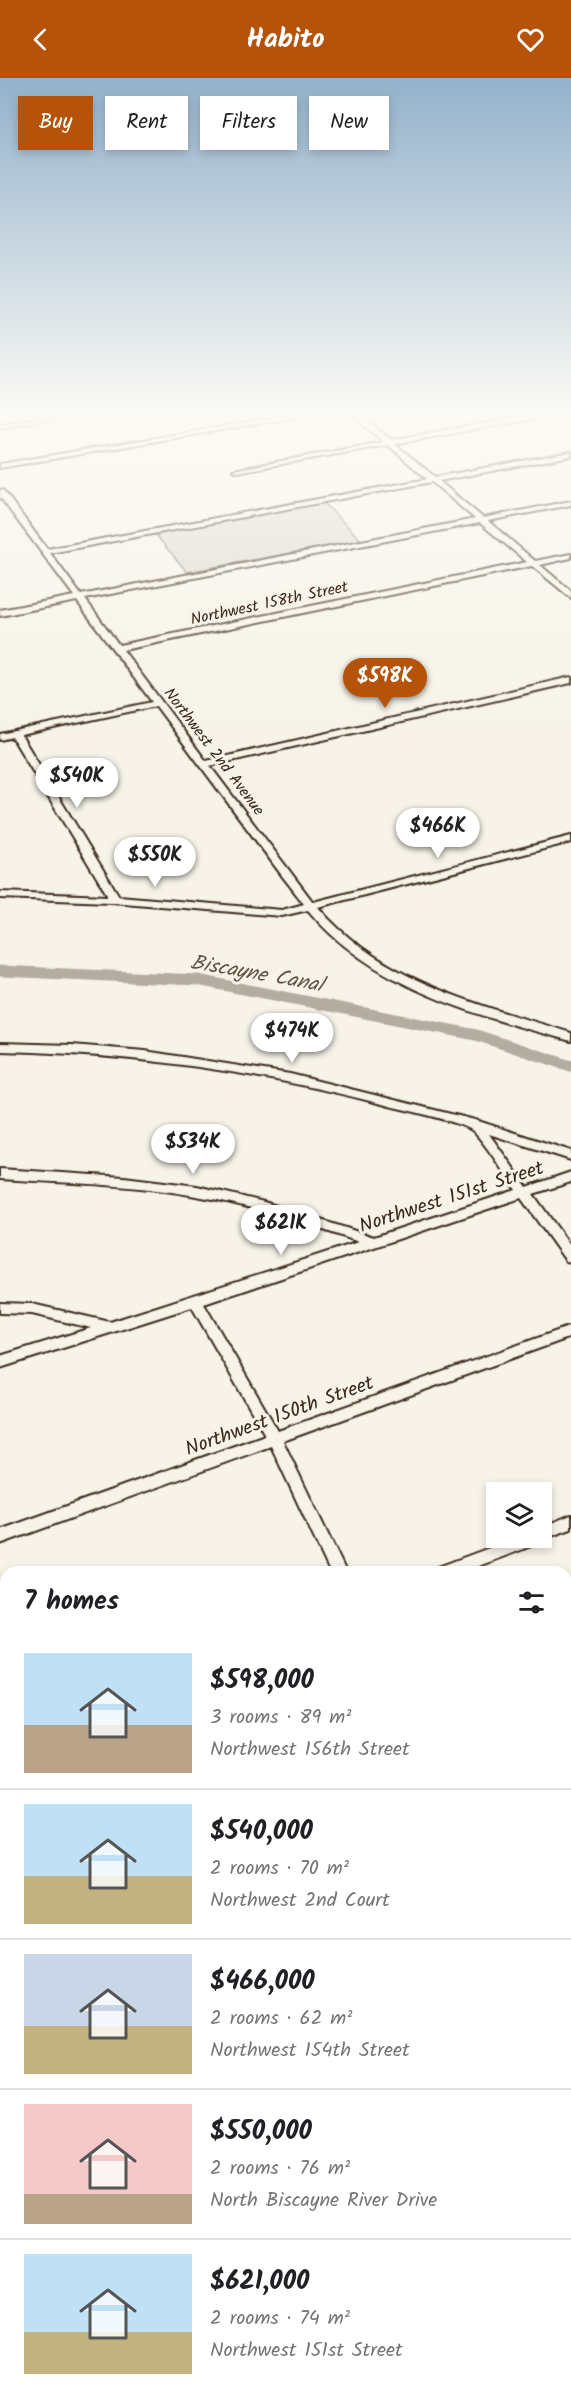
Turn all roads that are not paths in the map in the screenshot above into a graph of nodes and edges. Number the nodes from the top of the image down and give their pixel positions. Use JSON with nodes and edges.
{"nodes":[{"id":1,"x":20,"y":518,"type":"edge"},
{"id":2,"x":226,"y":518,"type":"edge"},
{"id":3,"x":489,"y":518,"type":"edge"},
{"id":4,"x":481,"y":520,"type":"junction"},
{"id":5,"x":45,"y":552,"type":"junction"},
{"id":6,"x":571,"y":556,"type":"edge"},
{"id":7,"x":533,"y":563,"type":"junction"},
{"id":8,"x":571,"y":595,"type":"edge"},
{"id":9,"x":79,"y":598,"type":"junction"},
{"id":10,"x":0,"y":613,"type":"edge"},
{"id":11,"x":117,"y":648,"type":"junction"},
{"id":12,"x":571,"y":680,"type":"edge"},
{"id":13,"x":159,"y":704,"type":"junction"},
{"id":14,"x":15,"y":734,"type":"junction"},
{"id":15,"x":0,"y":737,"type":"edge"},
{"id":16,"x":204,"y":764,"type":"junction"},
{"id":17,"x":571,"y":839,"type":"edge"},
{"id":18,"x":0,"y":895,"type":"edge"},
{"id":19,"x":116,"y":899,"type":"junction"},
{"id":20,"x":312,"y":906,"type":"junction"},
{"id":21,"x":571,"y":1037,"type":"edge"},
{"id":22,"x":0,"y":1047,"type":"edge"},
{"id":23,"x":475,"y":1124,"type":"junction"},
{"id":24,"x":571,"y":1156,"type":"edge"},
{"id":25,"x":0,"y":1174,"type":"edge"},
{"id":26,"x":571,"y":1177,"type":"edge"},
{"id":27,"x":524,"y":1192,"type":"junction"},
{"id":28,"x":374,"y":1242,"type":"junction"},
{"id":29,"x":571,"y":1257,"type":"edge"},
{"id":30,"x":195,"y":1301,"type":"junction"},
{"id":31,"x":0,"y":1308,"type":"edge"},
{"id":32,"x":111,"y":1327,"type":"junction"},
{"id":33,"x":571,"y":1331,"type":"edge"},
{"id":34,"x":0,"y":1362,"type":"edge"},
{"id":35,"x":275,"y":1439,"type":"junction"},
{"id":36,"x":571,"y":1522,"type":"edge"},
{"id":37,"x":552,"y":1530,"type":"edge"},
{"id":38,"x":0,"y":1537,"type":"edge"},
{"id":39,"x":507,"y":1548,"type":"edge"},
{"id":40,"x":335,"y":1566,"type":"edge"},
{"id":41,"x":460,"y":1566,"type":"edge"}],
"edges":[{"from":1,"to":5,"type":"street","name":"Northwest 2nd Avenue"},
{"from":2,"to":5,"type":"street"},
{"from":3,"to":4,"type":"street"},
{"from":4,"to":7,"type":"street"},
{"from":4,"to":9,"type":"street"},
{"from":5,"to":9,"type":"street","name":"Northwest 2nd Avenue"},
{"from":6,"to":7,"type":"street","name":"Northwest 158th Street"},
{"from":7,"to":8,"type":"street"},
{"from":7,"to":11,"type":"street","name":"Northwest 158th Street"},
{"from":9,"to":10,"type":"street"},
{"from":9,"to":11,"type":"street","name":"Northwest 2nd Avenue"},
{"from":11,"to":13,"type":"street","name":"Northwest 2nd Avenue"},
{"from":12,"to":16,"type":"street"},
{"from":13,"to":14,"type":"street"},
{"from":13,"to":16,"type":"street","name":"Northwest 2nd Avenue"},
{"from":14,"to":15,"type":"street"},
{"from":14,"to":19,"type":"street"},
{"from":16,"to":20,"type":"street","name":"Northwest 2nd Avenue"},
{"from":17,"to":20,"type":"street"},
{"from":18,"to":19,"type":"street"},
{"from":19,"to":20,"type":"street"},
{"from":20,"to":21,"type":"street","name":"Northwest 2nd Avenue"},
{"from":22,"to":23,"type":"street"},
{"from":23,"to":24,"type":"street"},
{"from":23,"to":27,"type":"street"},
{"from":25,"to":28,"type":"street"},
{"from":26,"to":27,"type":"street","name":"Northwest 151st Street"},
{"from":27,"to":28,"type":"street","name":"Northwest 151st Street"},
{"from":27,"to":29,"type":"street"},
{"from":28,"to":30,"type":"street","name":"Northwest 151st Street"},
{"from":30,"to":32,"type":"street","name":"Northwest 151st Street"},
{"from":30,"to":35,"type":"street"},
{"from":31,"to":32,"type":"street"},
{"from":32,"to":34,"type":"street","name":"Northwest 151st Street"},
{"from":33,"to":35,"type":"street","name":"Northwest 150th Street"},
{"from":35,"to":38,"type":"street","name":"Northwest 150th Street"},
{"from":35,"to":40,"type":"street"},
{"from":36,"to":37,"type":"street"},
{"from":39,"to":41,"type":"street"}]}
